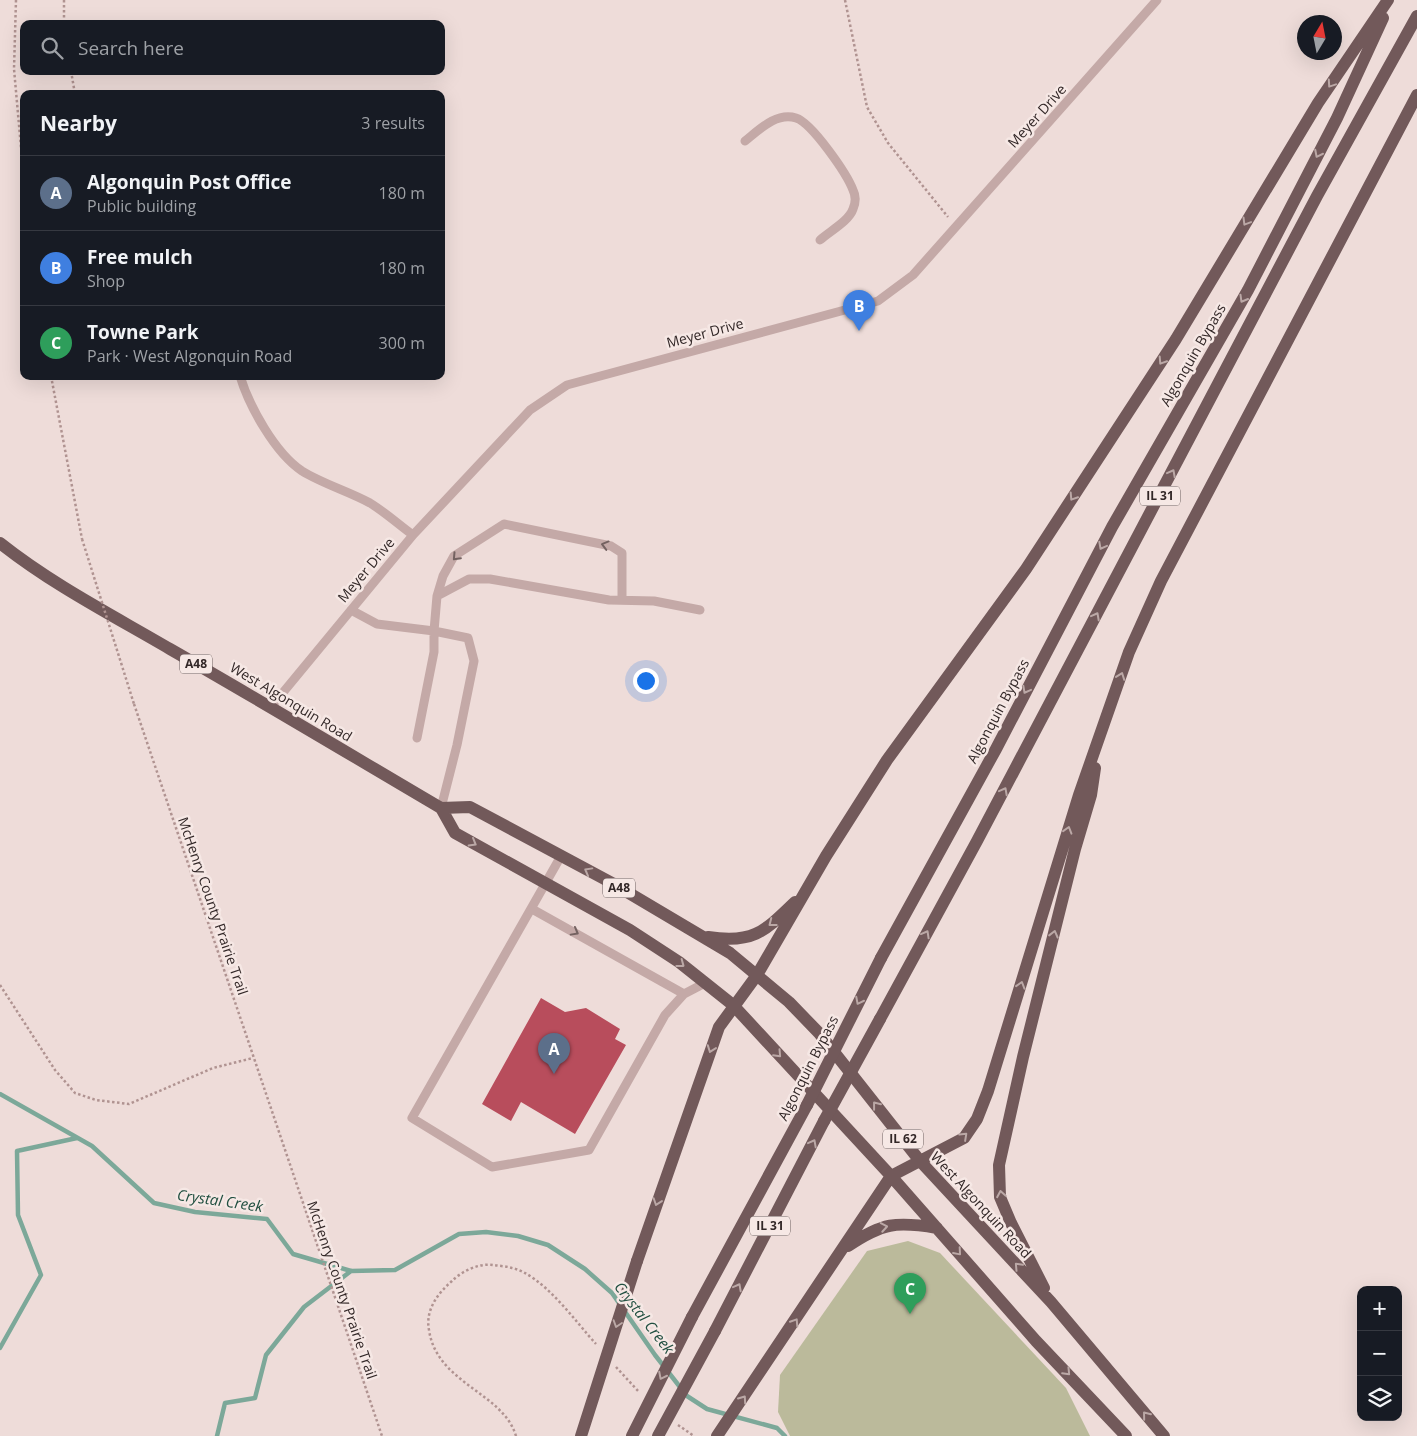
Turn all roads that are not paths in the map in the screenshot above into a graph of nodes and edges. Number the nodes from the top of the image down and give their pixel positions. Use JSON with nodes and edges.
{"nodes":[{"id":1,"x":1157,"y":0,"type":"edge"},
{"id":2,"x":1390,"y":0,"type":"edge"},
{"id":3,"x":1417,"y":16,"type":"edge"},
{"id":4,"x":1417,"y":95,"type":"edge"},
{"id":5,"x":745,"y":141,"type":"dead end"},
{"id":6,"x":820,"y":240,"type":"dead end"},
{"id":7,"x":241,"y":380,"type":"edge"},
{"id":8,"x":413,"y":535,"type":"junction"},
{"id":9,"x":1,"y":546,"type":"edge"},
{"id":10,"x":437,"y":596,"type":"junction"},
{"id":11,"x":622,"y":600,"type":"junction"},
{"id":12,"x":351,"y":610,"type":"junction"},
{"id":13,"x":700,"y":610,"type":"dead end"},
{"id":14,"x":434,"y":631,"type":"junction"},
{"id":15,"x":271,"y":707,"type":"junction"},
{"id":16,"x":416,"y":738,"type":"dead end"},
{"id":17,"x":1099,"y":742,"type":"junction"},
{"id":18,"x":441,"y":808,"type":"junction"},
{"id":19,"x":561,"y":856,"type":"junction"},
{"id":20,"x":546,"y":883,"type":"junction"},
{"id":21,"x":808,"y":890,"type":"junction"},
{"id":22,"x":532,"y":909,"type":"junction"},
{"id":23,"x":702,"y":936,"type":"junction"},
{"id":24,"x":757,"y":974,"type":"junction"},
{"id":25,"x":705,"y":983,"type":"junction"},
{"id":26,"x":684,"y":994,"type":"junction"},
{"id":27,"x":733,"y":1005,"type":"junction"},
{"id":28,"x":920,"y":1161,"type":"junction"},
{"id":29,"x":891,"y":1176,"type":"junction"},
{"id":30,"x":937,"y":1228,"type":"junction"},
{"id":31,"x":842,"y":1250,"type":"junction"},
{"id":32,"x":1050,"y":1302,"type":"junction"},
{"id":33,"x":581,"y":1436,"type":"edge"},
{"id":34,"x":632,"y":1436,"type":"edge"},
{"id":35,"x":658,"y":1436,"type":"edge"},
{"id":36,"x":717,"y":1436,"type":"edge"},
{"id":37,"x":1126,"y":1436,"type":"edge"},
{"id":38,"x":1164,"y":1436,"type":"edge"}],
"edges":[{"from":1,"to":8,"type":"lane","name":"Meyer Drive"},
{"from":2,"to":21,"type":"main road","one_way":true},
{"from":2,"to":34,"type":"main road","name":"Algonquin Bypass","number":"IL 31","one_way":true,"bridge":true},
{"from":35,"to":3,"type":"main road","number":"IL 31","one_way":true,"bridge":true},
{"from":17,"to":4,"type":"main road","one_way":true},
{"from":5,"to":6,"type":"lane"},
{"from":7,"to":8,"type":"lane"},
{"from":8,"to":12,"type":"lane","name":"Meyer Drive"},
{"from":9,"to":15,"type":"main road","name":"West Algonquin Road","number":"A48"},
{"from":10,"to":11,"type":"lane"},
{"from":11,"to":10,"type":"lane","one_way":true},
{"from":10,"to":14,"type":"lane"},
{"from":11,"to":13,"type":"lane"},
{"from":12,"to":14,"type":"lane"},
{"from":12,"to":15,"type":"lane","name":"Meyer Drive"},
{"from":14,"to":16,"type":"lane"},
{"from":14,"to":18,"type":"lane"},
{"from":15,"to":18,"type":"main road","name":"West Algonquin Road","number":"A48"},
{"from":28,"to":17,"type":"main road","one_way":true},
{"from":32,"to":17,"type":"main road","one_way":true},
{"from":18,"to":19,"type":"main road","name":"West Algonquin Road","number":"A48"},
{"from":18,"to":20,"type":"main road","number":"A48","one_way":true},
{"from":19,"to":20,"type":"lane"},
{"from":23,"to":19,"type":"main road","name":"West Algonquin Road","number":"A48","one_way":true},
{"from":20,"to":22,"type":"lane"},
{"from":20,"to":25,"type":"main road","number":"A48","one_way":true},
{"from":21,"to":23,"type":"main road","one_way":true},
{"from":21,"to":24,"type":"main road"},
{"from":22,"to":26,"type":"lane","one_way":true},
{"from":22,"to":26,"type":"lane"},
{"from":23,"to":24,"type":"main road","name":"West Algonquin Road","number":"A48"},
{"from":24,"to":27,"type":"main road"},
{"from":28,"to":24,"type":"main road","name":"West Algonquin Road","number":"IL 62","one_way":true},
{"from":25,"to":26,"type":"lane"},
{"from":25,"to":27,"type":"main road","number":"A48"},
{"from":27,"to":29,"type":"main road","number":"IL 62","one_way":true},
{"from":27,"to":33,"type":"main road","one_way":true,"bridge":true},
{"from":28,"to":29,"type":"main road"},
{"from":32,"to":28,"type":"main road","name":"West Algonquin Road","number":"IL 62","one_way":true},
{"from":29,"to":30,"type":"main road","number":"IL 62"},
{"from":29,"to":31,"type":"main road"},
{"from":31,"to":30,"type":"main road","one_way":true},
{"from":30,"to":37,"type":"main road","number":"IL 62","one_way":true},
{"from":36,"to":31,"type":"main road","one_way":true},
{"from":38,"to":32,"type":"main road","name":"West Algonquin Road","number":"IL 62","one_way":true}]}
